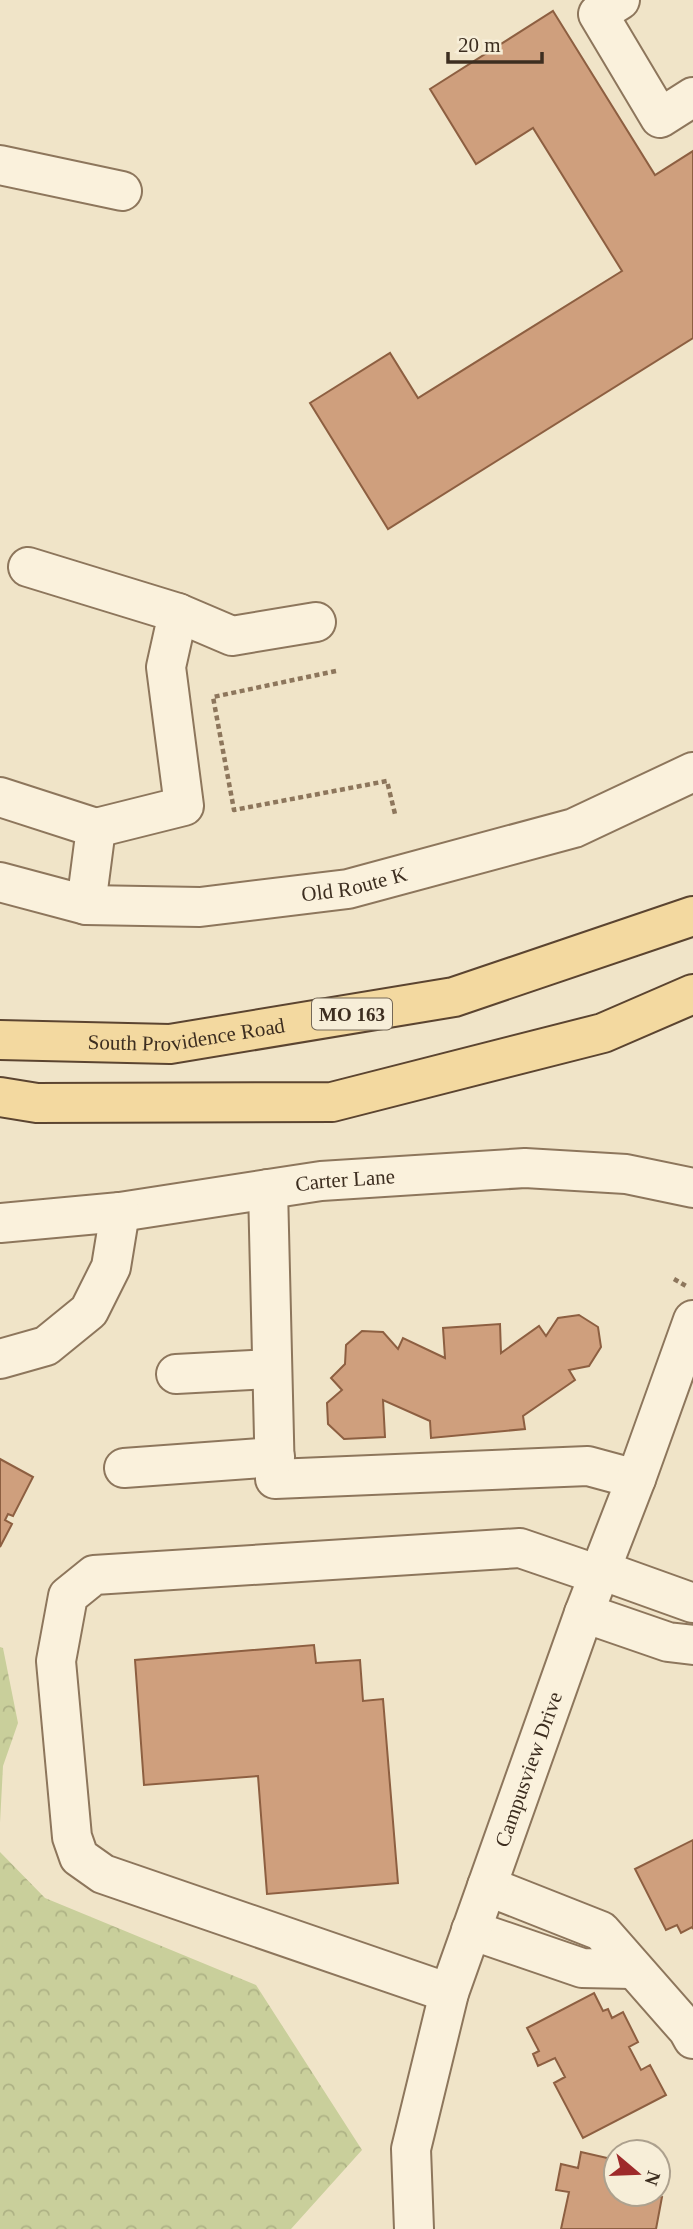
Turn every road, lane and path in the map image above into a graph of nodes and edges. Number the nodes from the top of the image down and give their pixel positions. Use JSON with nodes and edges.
{"nodes":[{"id":1,"x":620,"y":0,"type":"edge"},
{"id":2,"x":693,"y":97,"type":"edge"},
{"id":3,"x":0,"y":165,"type":"edge"},
{"id":4,"x":122,"y":191,"type":"dead end"},
{"id":5,"x":28,"y":567,"type":"dead end"},
{"id":6,"x":178,"y":612,"type":"junction"},
{"id":7,"x":316,"y":622,"type":"dead end"},
{"id":8,"x":336,"y":671,"type":"dead end"},
{"id":9,"x":693,"y":772,"type":"edge"},
{"id":10,"x":0,"y":797,"type":"edge"},
{"id":11,"x":395,"y":814,"type":"dead end"},
{"id":12,"x":96,"y":828,"type":"junction"},
{"id":13,"x":0,"y":882,"type":"edge"},
{"id":14,"x":86,"y":905,"type":"junction"},
{"id":15,"x":693,"y":916,"type":"edge"},
{"id":16,"x":693,"y":994,"type":"edge"},
{"id":17,"x":0,"y":1040,"type":"edge"},
{"id":18,"x":0,"y":1097,"type":"edge"},
{"id":19,"x":693,"y":1188,"type":"edge"},
{"id":20,"x":268,"y":1189,"type":"junction"},
{"id":21,"x":120,"y":1212,"type":"junction"},
{"id":22,"x":0,"y":1223,"type":"edge"},
{"id":23,"x":693,"y":1320,"type":"edge"},
{"id":24,"x":0,"y":1359,"type":"edge"},
{"id":25,"x":272,"y":1369,"type":"junction"},
{"id":26,"x":176,"y":1374,"type":"dead end"},
{"id":27,"x":275,"y":1457,"type":"junction"},
{"id":28,"x":124,"y":1468,"type":"dead end"},
{"id":29,"x":636,"y":1479,"type":"junction"},
{"id":30,"x":600,"y":1572,"type":"junction"},
{"id":31,"x":693,"y":1603,"type":"edge"},
{"id":32,"x":584,"y":1613,"type":"junction"},
{"id":33,"x":693,"y":1645,"type":"edge"},
{"id":34,"x":487,"y":1886,"type":"junction"},
{"id":35,"x":471,"y":1930,"type":"junction"},
{"id":36,"x":632,"y":1969,"type":"junction"},
{"id":37,"x":449,"y":1993,"type":"junction"},
{"id":38,"x":693,"y":2039,"type":"edge"},
{"id":39,"x":414,"y":2229,"type":"edge"}],
"edges":[{"from":1,"to":2,"type":"street"},
{"from":3,"to":4,"type":"street"},
{"from":5,"to":6,"type":"street"},
{"from":6,"to":7,"type":"street"},
{"from":6,"to":12,"type":"street"},
{"from":8,"to":11,"type":"path"},
{"from":9,"to":14,"type":"street","name":"Old Route K"},
{"from":10,"to":12,"type":"street"},
{"from":12,"to":14,"type":"street"},
{"from":13,"to":14,"type":"street","name":"Old Route K"},
{"from":15,"to":17,"type":"main road","name":"South Providence Road","number":"MO 163"},
{"from":16,"to":18,"type":"main road"},
{"from":19,"to":20,"type":"street","name":"Carter Lane"},
{"from":20,"to":21,"type":"street","name":"Carter Lane"},
{"from":20,"to":25,"type":"street"},
{"from":21,"to":22,"type":"street","name":"Carter Lane"},
{"from":21,"to":24,"type":"street"},
{"from":23,"to":29,"type":"street","name":"Campusview Drive"},
{"from":25,"to":26,"type":"street"},
{"from":25,"to":27,"type":"street"},
{"from":27,"to":28,"type":"street"},
{"from":27,"to":29,"type":"street"},
{"from":29,"to":30,"type":"street","name":"Campusview Drive"},
{"from":30,"to":31,"type":"street"},
{"from":30,"to":32,"type":"street","name":"Campusview Drive"},
{"from":30,"to":37,"type":"street"},
{"from":32,"to":33,"type":"street"},
{"from":32,"to":34,"type":"street","name":"Campusview Drive"},
{"from":34,"to":35,"type":"street","name":"Campusview Drive"},
{"from":34,"to":36,"type":"street"},
{"from":35,"to":36,"type":"street"},
{"from":35,"to":37,"type":"street","name":"Campusview Drive"},
{"from":36,"to":38,"type":"street"},
{"from":37,"to":39,"type":"street","name":"Campusview Drive"}]}
